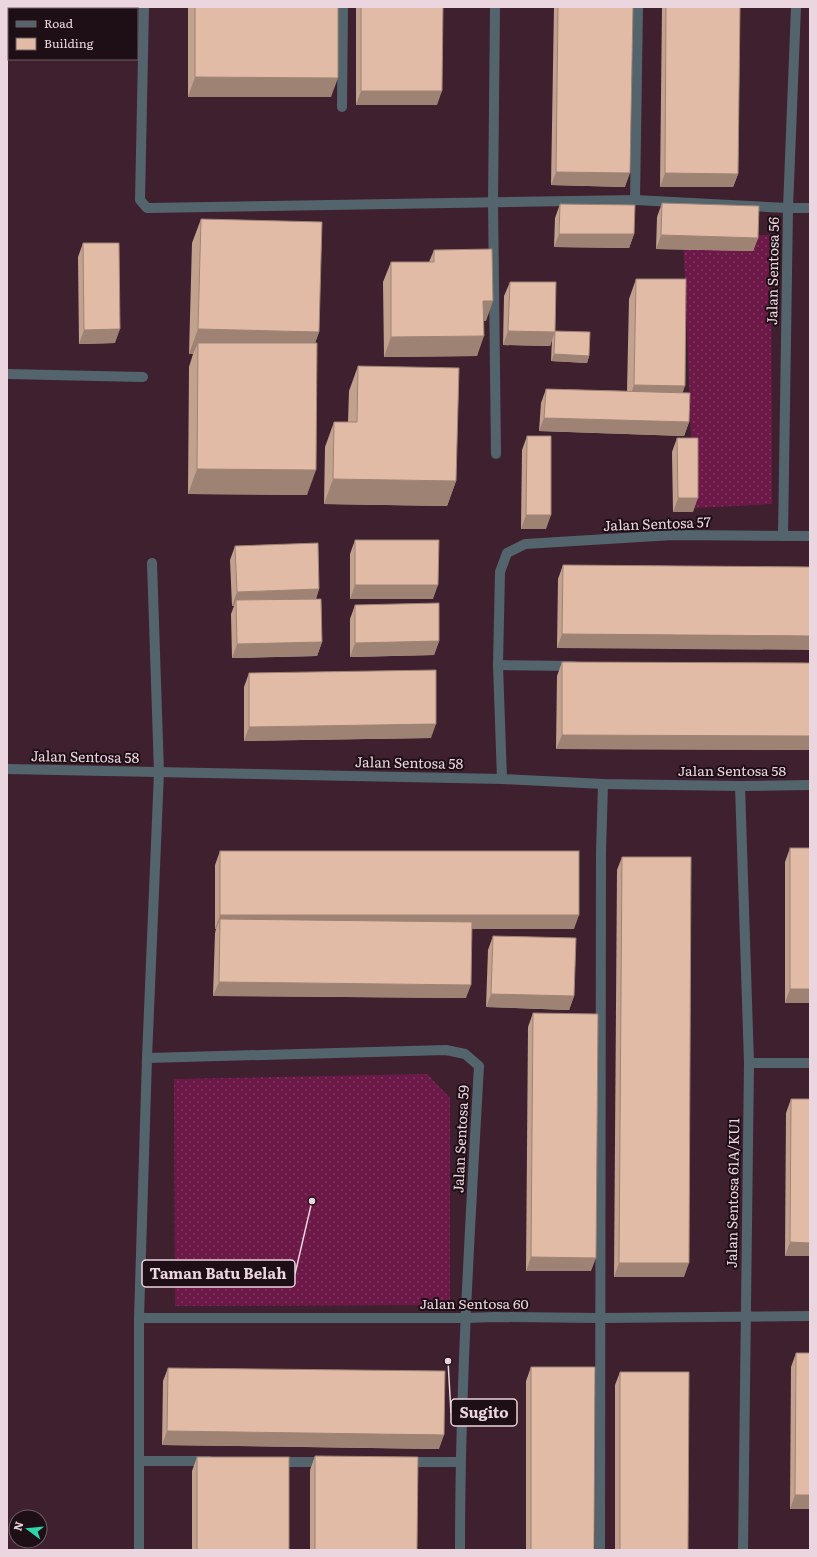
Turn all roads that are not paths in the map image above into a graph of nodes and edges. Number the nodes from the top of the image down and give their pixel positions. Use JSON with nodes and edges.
{"nodes":[{"id":1,"x":144,"y":7,"type":"edge"},
{"id":2,"x":343,"y":7,"type":"edge"},
{"id":3,"x":495,"y":7,"type":"edge"},
{"id":4,"x":638,"y":7,"type":"edge"},
{"id":5,"x":796,"y":7,"type":"edge"},
{"id":6,"x":342,"y":107,"type":"dead end"},
{"id":7,"x":635,"y":200,"type":"junction"},
{"id":8,"x":493,"y":202,"type":"junction"},
{"id":9,"x":788,"y":208,"type":"junction"},
{"id":10,"x":810,"y":208,"type":"edge"},
{"id":11,"x":7,"y":374,"type":"edge"},
{"id":12,"x":143,"y":377,"type":"dead end"},
{"id":13,"x":496,"y":454,"type":"dead end"},
{"id":14,"x":783,"y":536,"type":"junction"},
{"id":15,"x":810,"y":536,"type":"edge"},
{"id":16,"x":152,"y":563,"type":"dead end"},
{"id":17,"x":498,"y":665,"type":"junction"},
{"id":18,"x":586,"y":666,"type":"edge"},
{"id":19,"x":7,"y":769,"type":"edge"},
{"id":20,"x":159,"y":772,"type":"junction"},
{"id":21,"x":502,"y":779,"type":"junction"},
{"id":22,"x":603,"y":784,"type":"junction"},
{"id":23,"x":810,"y":785,"type":"edge"},
{"id":24,"x":740,"y":786,"type":"junction"},
{"id":25,"x":147,"y":1058,"type":"junction"},
{"id":26,"x":749,"y":1063,"type":"junction"},
{"id":27,"x":810,"y":1063,"type":"edge"},
{"id":28,"x":745,"y":1316,"type":"junction"},
{"id":29,"x":810,"y":1316,"type":"edge"},
{"id":30,"x":139,"y":1318,"type":"junction"},
{"id":31,"x":465,"y":1318,"type":"junction"},
{"id":32,"x":601,"y":1318,"type":"junction"},
{"id":33,"x":139,"y":1461,"type":"junction"},
{"id":34,"x":217,"y":1461,"type":"edge"},
{"id":35,"x":264,"y":1462,"type":"edge"},
{"id":36,"x":335,"y":1462,"type":"edge"},
{"id":37,"x":397,"y":1462,"type":"edge"},
{"id":38,"x":460,"y":1462,"type":"junction"},
{"id":39,"x":139,"y":1550,"type":"edge"},
{"id":40,"x":460,"y":1550,"type":"edge"},
{"id":41,"x":600,"y":1550,"type":"edge"},
{"id":42,"x":742,"y":1550,"type":"edge"}],
"edges":[{"from":1,"to":8,"type":"street"},
{"from":2,"to":6,"type":"street"},
{"from":3,"to":8,"type":"street"},
{"from":4,"to":7,"type":"street"},
{"from":5,"to":9,"type":"street","name":"Jalan Sentosa 56"},
{"from":7,"to":8,"type":"street"},
{"from":7,"to":9,"type":"street"},
{"from":8,"to":13,"type":"street"},
{"from":9,"to":10,"type":"street"},
{"from":9,"to":14,"type":"street","name":"Jalan Sentosa 56"},
{"from":11,"to":12,"type":"street"},
{"from":14,"to":15,"type":"street","name":"Jalan Sentosa 57"},
{"from":14,"to":17,"type":"street","name":"Jalan Sentosa 57"},
{"from":16,"to":20,"type":"street"},
{"from":17,"to":18,"type":"street"},
{"from":17,"to":21,"type":"street"},
{"from":19,"to":20,"type":"street","name":"Jalan Sentosa 58"},
{"from":20,"to":21,"type":"street","name":"Jalan Sentosa 58"},
{"from":20,"to":25,"type":"street"},
{"from":21,"to":22,"type":"street","name":"Jalan Sentosa 58"},
{"from":22,"to":24,"type":"street","name":"Jalan Sentosa 58"},
{"from":22,"to":32,"type":"street"},
{"from":23,"to":24,"type":"street","name":"Jalan Sentosa 58"},
{"from":24,"to":26,"type":"street","name":"Jalan Sentosa 61A/KU1"},
{"from":25,"to":30,"type":"street"},
{"from":25,"to":31,"type":"street","name":"Jalan Sentosa 59"},
{"from":26,"to":27,"type":"street"},
{"from":26,"to":28,"type":"street","name":"Jalan Sentosa 61A/KU1"},
{"from":28,"to":29,"type":"street","name":"Jalan Sentosa 60"},
{"from":28,"to":32,"type":"street","name":"Jalan Sentosa 60"},
{"from":28,"to":42,"type":"street","name":"Jalan Sentosa 61A/KU1"},
{"from":30,"to":31,"type":"street","name":"Jalan Sentosa 60"},
{"from":30,"to":33,"type":"street"},
{"from":31,"to":32,"type":"street","name":"Jalan Sentosa 60"},
{"from":31,"to":38,"type":"street","name":"Jalan Sentosa 59"},
{"from":32,"to":41,"type":"street"},
{"from":33,"to":34,"type":"street"},
{"from":33,"to":39,"type":"street"},
{"from":35,"to":36,"type":"street"},
{"from":37,"to":38,"type":"street"},
{"from":38,"to":40,"type":"street","name":"Jalan Sentosa 59"}]}
